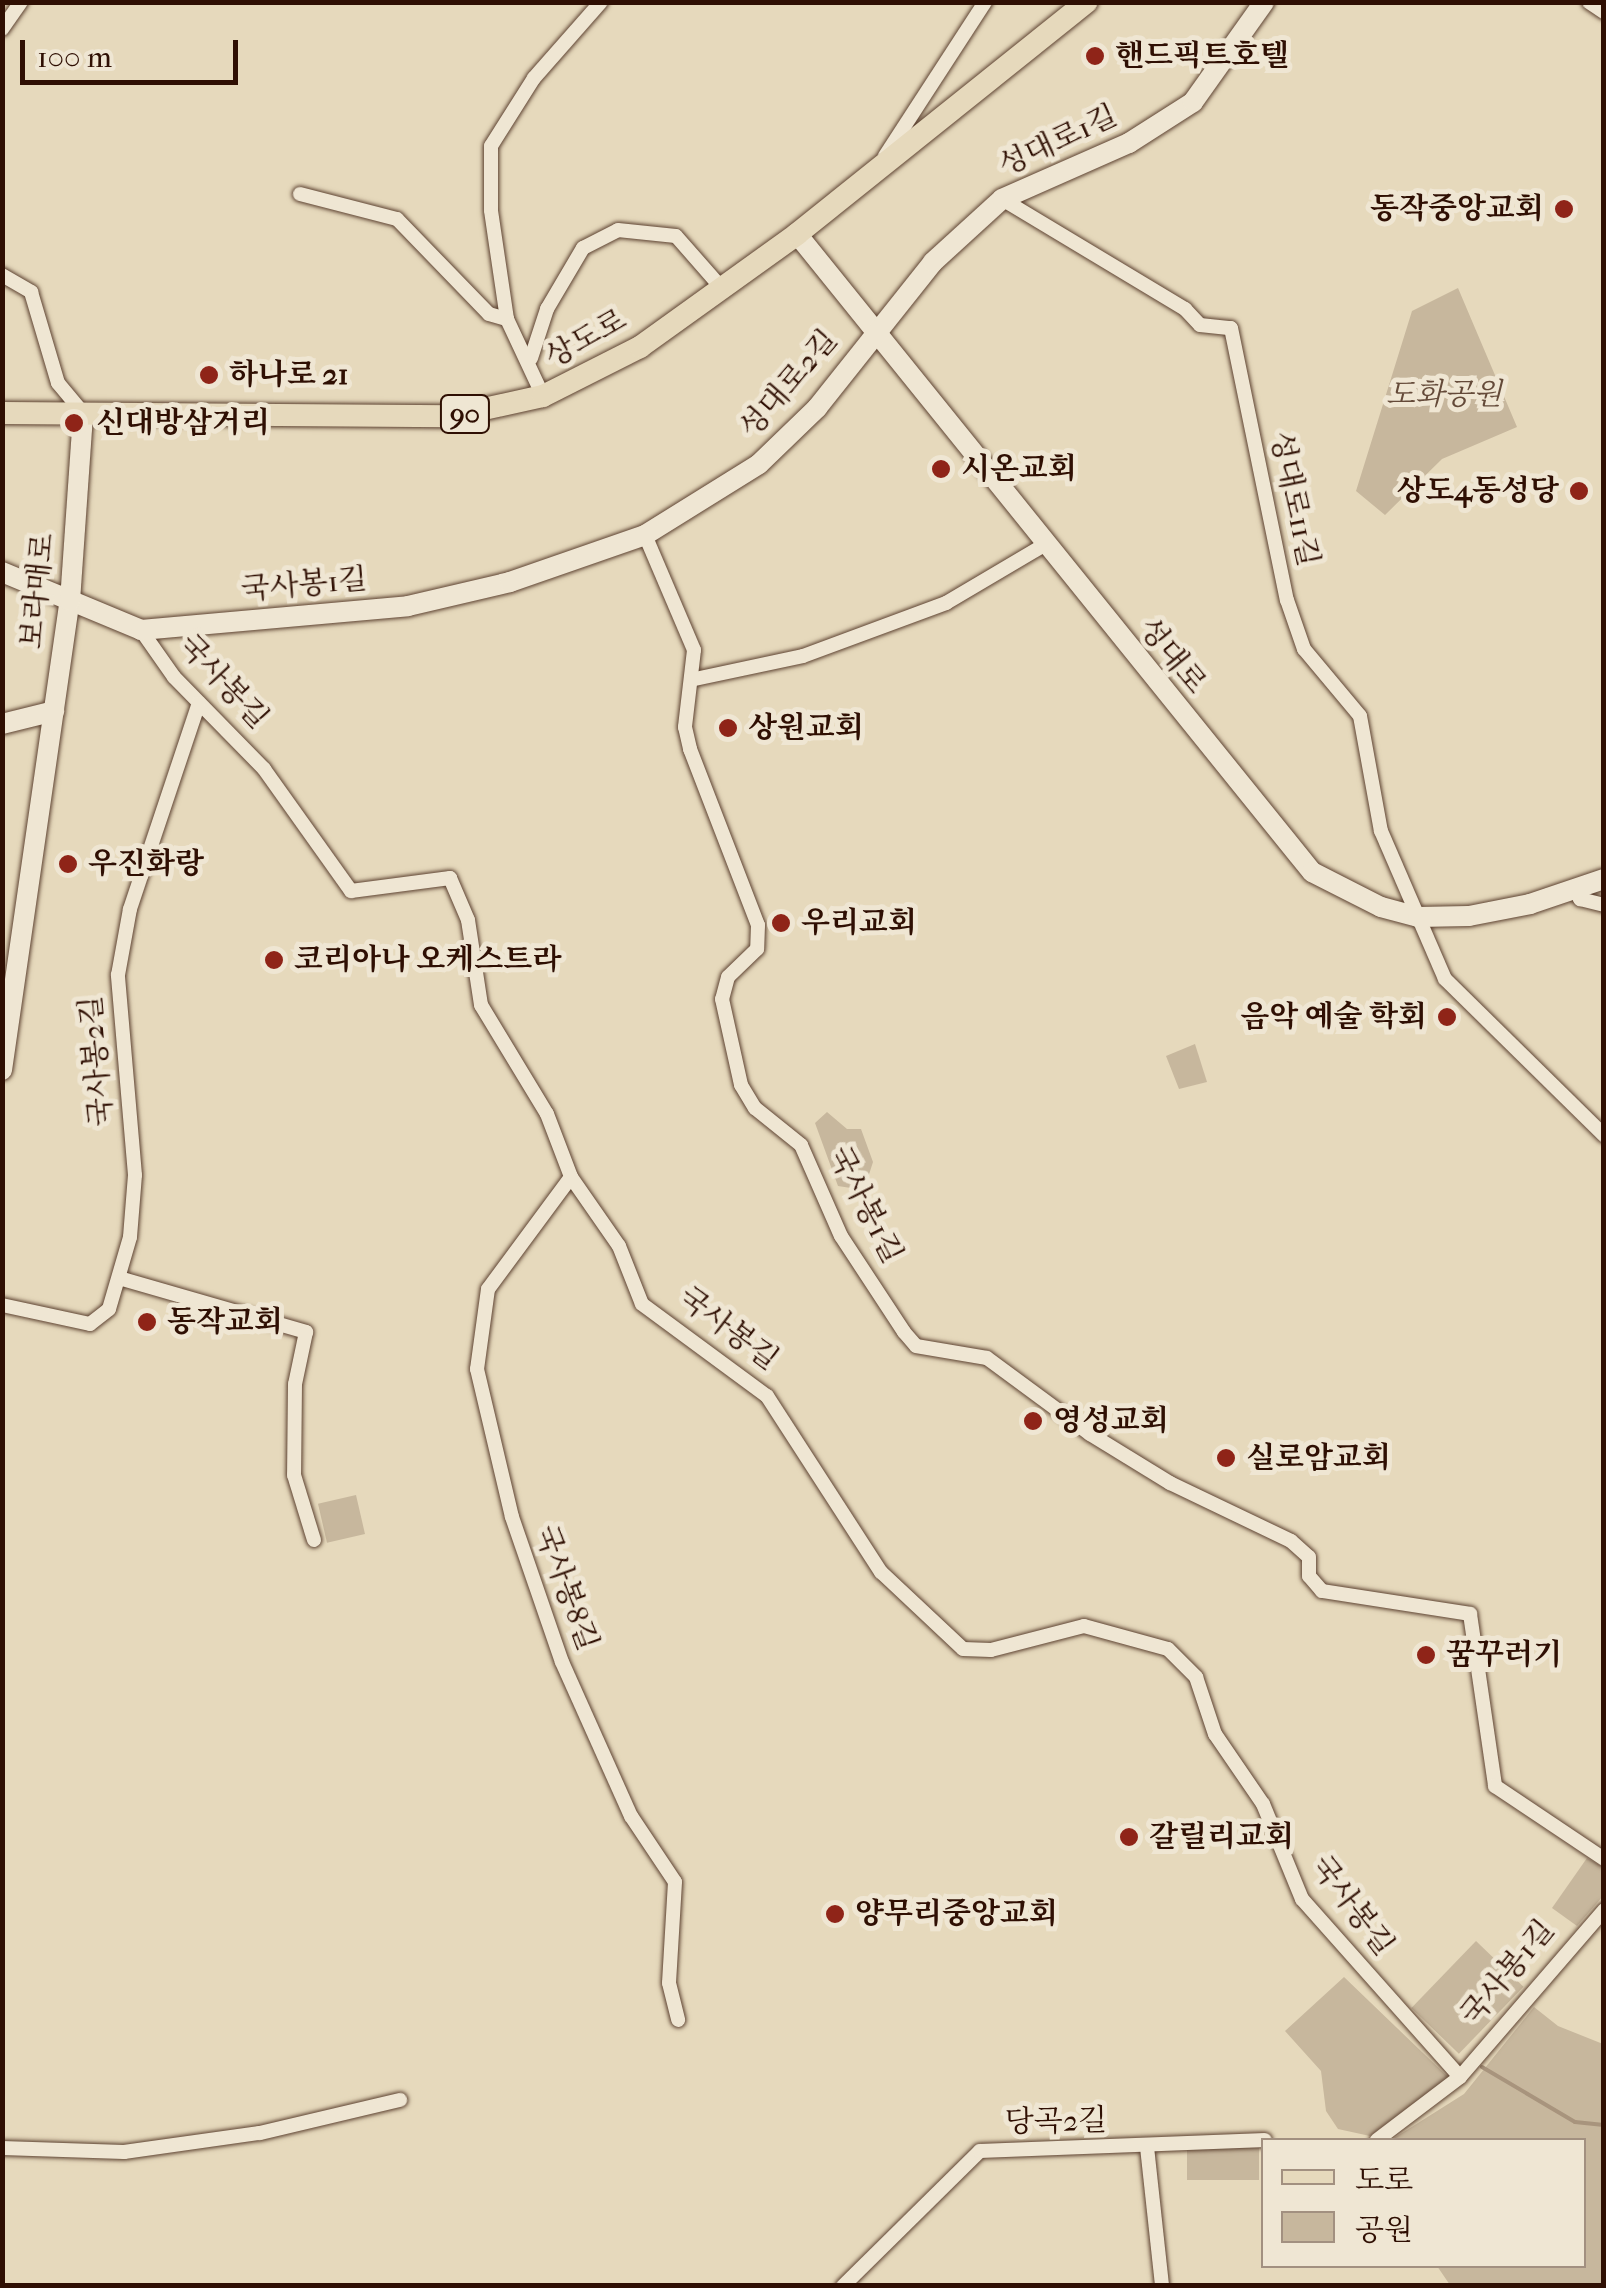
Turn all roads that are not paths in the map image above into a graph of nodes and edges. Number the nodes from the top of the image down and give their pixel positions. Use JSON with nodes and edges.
{"nodes":[{"id":1,"x":21,"y":2,"type":"edge"},
{"id":2,"x":600,"y":2,"type":"edge"},
{"id":3,"x":986,"y":2,"type":"edge"},
{"id":4,"x":1087,"y":2,"type":"edge"},
{"id":5,"x":1264,"y":2,"type":"edge"},
{"id":6,"x":1589,"y":2,"type":"edge"},
{"id":7,"x":1604,"y":12,"type":"edge"},
{"id":8,"x":2,"y":29,"type":"edge"},
{"id":9,"x":877,"y":168,"type":"junction"},
{"id":10,"x":300,"y":194,"type":"dead end"},
{"id":11,"x":1002,"y":200,"type":"junction"},
{"id":12,"x":798,"y":234,"type":"junction"},
{"id":13,"x":2,"y":275,"type":"edge"},
{"id":14,"x":719,"y":285,"type":"junction"},
{"id":15,"x":507,"y":319,"type":"junction"},
{"id":16,"x":873,"y":332,"type":"junction"},
{"id":17,"x":531,"y":358,"type":"junction"},
{"id":18,"x":544,"y":396,"type":"junction"},
{"id":19,"x":2,"y":413,"type":"edge"},
{"id":20,"x":82,"y":413,"type":"junction"},
{"id":21,"x":645,"y":535,"type":"junction"},
{"id":22,"x":1044,"y":545,"type":"junction"},
{"id":23,"x":2,"y":572,"type":"edge"},
{"id":24,"x":70,"y":601,"type":"junction"},
{"id":25,"x":141,"y":630,"type":"junction"},
{"id":26,"x":696,"y":679,"type":"junction"},
{"id":27,"x":199,"y":703,"type":"junction"},
{"id":28,"x":54,"y":711,"type":"junction"},
{"id":29,"x":2,"y":724,"type":"edge"},
{"id":30,"x":1604,"y":879,"type":"edge"},
{"id":31,"x":1576,"y":889,"type":"junction"},
{"id":32,"x":1604,"y":905,"type":"edge"},
{"id":33,"x":1418,"y":917,"type":"junction"},
{"id":34,"x":2,"y":1070,"type":"edge"},
{"id":35,"x":1604,"y":1135,"type":"edge"},
{"id":36,"x":571,"y":1177,"type":"junction"},
{"id":37,"x":119,"y":1278,"type":"junction"},
{"id":38,"x":2,"y":1305,"type":"edge"},
{"id":39,"x":314,"y":1540,"type":"dead end"},
{"id":40,"x":1604,"y":1859,"type":"edge"},
{"id":41,"x":1604,"y":1910,"type":"edge"},
{"id":42,"x":678,"y":2020,"type":"dead end"},
{"id":43,"x":1460,"y":2077,"type":"junction"},
{"id":44,"x":400,"y":2100,"type":"dead end"},
{"id":45,"x":1380,"y":2138,"type":"edge"},
{"id":46,"x":1261,"y":2140,"type":"edge"},
{"id":47,"x":2,"y":2148,"type":"edge"},
{"id":48,"x":1147,"y":2148,"type":"junction"},
{"id":49,"x":843,"y":2286,"type":"edge"},
{"id":50,"x":1162,"y":2286,"type":"edge"}],
"edges":[{"from":1,"to":8,"type":"street"},
{"from":2,"to":15,"type":"street"},
{"from":3,"to":9,"type":"street"},
{"from":4,"to":9,"type":"main road","name":"상도로","number":"90"},
{"from":5,"to":11,"type":"street","name":"성대로1길"},
{"from":6,"to":7,"type":"street"},
{"from":9,"to":12,"type":"main road","name":"상도로","number":"90"},
{"from":10,"to":15,"type":"street"},
{"from":11,"to":16,"type":"street","name":"성대로1길"},
{"from":11,"to":33,"type":"street","name":"성대로11길"},
{"from":12,"to":14,"type":"main road","name":"상도로","number":"90"},
{"from":12,"to":16,"type":"street","name":"성대로"},
{"from":13,"to":20,"type":"street"},
{"from":14,"to":17,"type":"street"},
{"from":14,"to":18,"type":"main road","name":"상도로","number":"90"},
{"from":15,"to":17,"type":"street"},
{"from":16,"to":21,"type":"street","name":"성대로2길"},
{"from":16,"to":22,"type":"street","name":"성대로"},
{"from":17,"to":18,"type":"street"},
{"from":18,"to":20,"type":"main road","name":"상도로","number":"90"},
{"from":19,"to":20,"type":"main road","name":"상도로","number":"90"},
{"from":20,"to":24,"type":"street","name":"보라매로"},
{"from":21,"to":25,"type":"street","name":"국사봉1길"},
{"from":21,"to":26,"type":"street","name":"국사봉1길"},
{"from":22,"to":26,"type":"street"},
{"from":22,"to":33,"type":"street","name":"성대로"},
{"from":23,"to":24,"type":"street","name":"국사봉길"},
{"from":24,"to":25,"type":"street","name":"국사봉길"},
{"from":24,"to":28,"type":"street","name":"보라매로"},
{"from":25,"to":27,"type":"street","name":"국사봉길"},
{"from":26,"to":40,"type":"street","name":"국사봉1길"},
{"from":27,"to":36,"type":"street","name":"국사봉길"},
{"from":27,"to":37,"type":"street","name":"국사봉2길"},
{"from":28,"to":29,"type":"street"},
{"from":28,"to":34,"type":"street","name":"보라매로"},
{"from":30,"to":31,"type":"street","name":"성대로"},
{"from":31,"to":32,"type":"street"},
{"from":31,"to":33,"type":"street","name":"성대로"},
{"from":33,"to":35,"type":"street"},
{"from":36,"to":42,"type":"street","name":"국사봉8길"},
{"from":36,"to":43,"type":"street","name":"국사봉길"},
{"from":37,"to":38,"type":"street","name":"국사봉2길"},
{"from":37,"to":39,"type":"street"},
{"from":41,"to":43,"type":"street","name":"국사봉1길"},
{"from":43,"to":45,"type":"street","name":"국사봉1길"},
{"from":44,"to":47,"type":"street"},
{"from":46,"to":48,"type":"street","name":"당곡2길"},
{"from":48,"to":49,"type":"street","name":"당곡2길"},
{"from":48,"to":50,"type":"street"}]}
